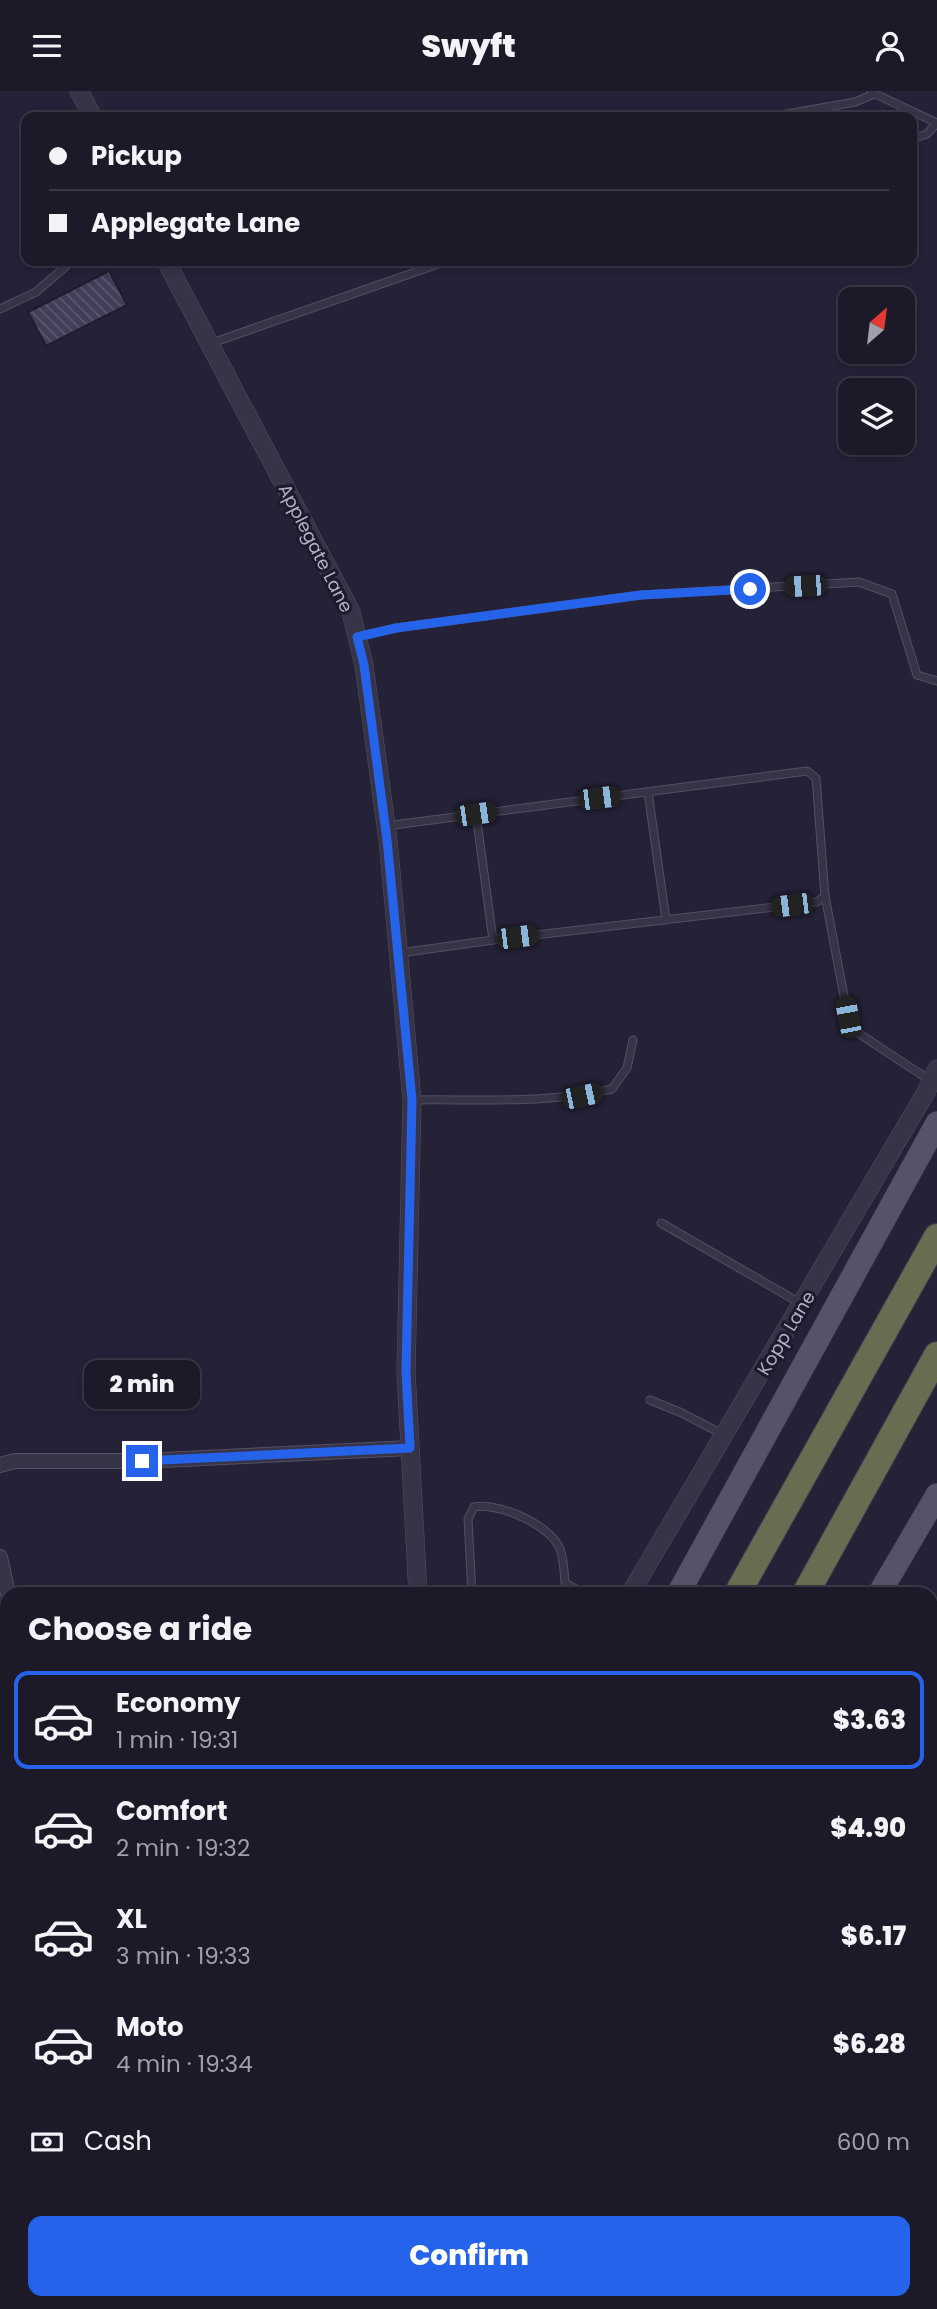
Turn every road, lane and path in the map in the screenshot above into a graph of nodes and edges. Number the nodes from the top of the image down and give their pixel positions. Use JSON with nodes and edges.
{"nodes":[{"id":1,"x":79,"y":91,"type":"edge"},
{"id":2,"x":872,"y":93,"type":"edge"},
{"id":3,"x":90,"y":112,"type":"edge"},
{"id":4,"x":798,"y":112,"type":"edge"},
{"id":5,"x":913,"y":112,"type":"edge"},
{"id":6,"x":917,"y":114,"type":"edge"},
{"id":7,"x":937,"y":123,"type":"edge"},
{"id":8,"x":917,"y":137,"type":"edge"},
{"id":9,"x":66,"y":266,"type":"edge"},
{"id":10,"x":169,"y":266,"type":"edge"},
{"id":11,"x":433,"y":266,"type":"edge"},
{"id":12,"x":0,"y":309,"type":"edge"},
{"id":13,"x":208,"y":344,"type":"junction"},
{"id":14,"x":357,"y":637,"type":"junction"},
{"id":15,"x":937,"y":681,"type":"edge"},
{"id":16,"x":648,"y":792,"type":"junction"},
{"id":17,"x":476,"y":814,"type":"junction"},
{"id":18,"x":386,"y":826,"type":"junction"},
{"id":19,"x":825,"y":896,"type":"junction"},
{"id":20,"x":666,"y":920,"type":"junction"},
{"id":21,"x":493,"y":940,"type":"junction"},
{"id":22,"x":398,"y":953,"type":"junction"},
{"id":23,"x":633,"y":1040,"type":"dead end"},
{"id":24,"x":934,"y":1075,"type":"edge"},
{"id":25,"x":412,"y":1100,"type":"junction"},
{"id":26,"x":937,"y":1123,"type":"edge"},
{"id":27,"x":661,"y":1223,"type":"dead end"},
{"id":28,"x":937,"y":1237,"type":"edge"},
{"id":29,"x":802,"y":1305,"type":"junction"},
{"id":30,"x":937,"y":1355,"type":"edge"},
{"id":31,"x":650,"y":1400,"type":"dead end"},
{"id":32,"x":724,"y":1435,"type":"junction"},
{"id":33,"x":410,"y":1448,"type":"junction"},
{"id":34,"x":0,"y":1465,"type":"edge"},
{"id":35,"x":937,"y":1495,"type":"edge"},
{"id":36,"x":0,"y":1557,"type":"edge"},
{"id":37,"x":6,"y":1587,"type":"edge"},
{"id":38,"x":418,"y":1587,"type":"edge"},
{"id":39,"x":472,"y":1587,"type":"edge"},
{"id":40,"x":572,"y":1587,"type":"edge"},
{"id":41,"x":634,"y":1587,"type":"edge"},
{"id":42,"x":682,"y":1587,"type":"edge"},
{"id":43,"x":741,"y":1587,"type":"edge"},
{"id":44,"x":810,"y":1587,"type":"edge"},
{"id":45,"x":883,"y":1587,"type":"edge"}],
"edges":[{"from":1,"to":3,"type":"street"},
{"from":2,"to":4,"type":"lane"},
{"from":2,"to":5,"type":"lane"},
{"from":6,"to":7,"type":"lane"},
{"from":7,"to":8,"type":"lane"},
{"from":9,"to":12,"type":"lane"},
{"from":10,"to":13,"type":"street","name":"Applegate Lane"},
{"from":11,"to":13,"type":"lane"},
{"from":13,"to":14,"type":"street","name":"Applegate Lane"},
{"from":14,"to":15,"type":"lane"},
{"from":14,"to":18,"type":"street","name":"Applegate Lane"},
{"from":16,"to":17,"type":"lane"},
{"from":16,"to":19,"type":"lane"},
{"from":16,"to":20,"type":"lane"},
{"from":17,"to":18,"type":"lane"},
{"from":17,"to":21,"type":"lane"},
{"from":18,"to":22,"type":"street","name":"Applegate Lane"},
{"from":19,"to":20,"type":"lane"},
{"from":19,"to":24,"type":"lane"},
{"from":20,"to":21,"type":"lane"},
{"from":21,"to":22,"type":"lane"},
{"from":22,"to":25,"type":"street","name":"Applegate Lane"},
{"from":23,"to":25,"type":"lane"},
{"from":24,"to":29,"type":"street","name":"Kopp Lane"},
{"from":25,"to":33,"type":"street","name":"Applegate Lane"},
{"from":26,"to":42,"type":"main road"},
{"from":27,"to":29,"type":"lane"},
{"from":28,"to":43,"type":"highway"},
{"from":29,"to":32,"type":"street","name":"Kopp Lane"},
{"from":30,"to":44,"type":"highway"},
{"from":31,"to":32,"type":"lane"},
{"from":32,"to":41,"type":"street","name":"Kopp Lane"},
{"from":33,"to":34,"type":"street"},
{"from":33,"to":38,"type":"street","name":"Applegate Lane"},
{"from":35,"to":45,"type":"main road"},
{"from":36,"to":37,"type":"street"},
{"from":39,"to":40,"type":"lane"}]}
